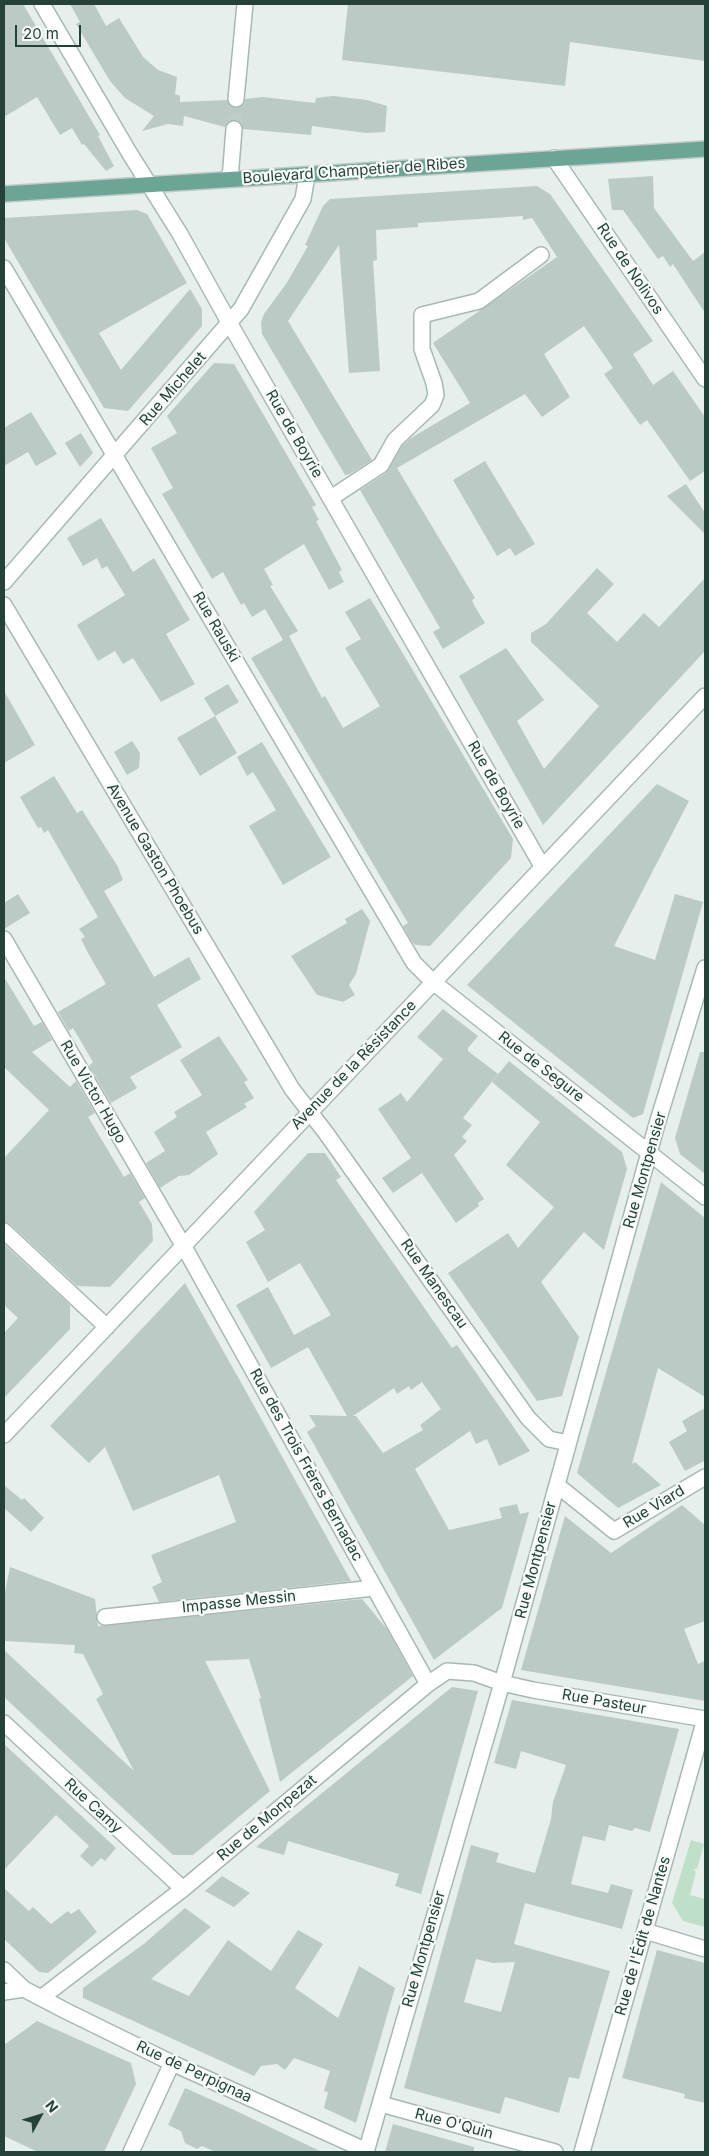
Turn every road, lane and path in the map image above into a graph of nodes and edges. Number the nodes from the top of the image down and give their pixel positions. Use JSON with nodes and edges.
{"nodes":[{"id":1,"x":42,"y":4,"type":"edge"},
{"id":2,"x":245,"y":4,"type":"edge"},
{"id":3,"x":236,"y":99,"type":"tunnel mouth"},
{"id":4,"x":234,"y":129,"type":"tunnel mouth"},
{"id":5,"x":705,"y":148,"type":"edge"},
{"id":6,"x":554,"y":158,"type":"junction"},
{"id":7,"x":307,"y":174,"type":"junction"},
{"id":8,"x":230,"y":179,"type":"junction"},
{"id":9,"x":149,"y":184,"type":"junction"},
{"id":10,"x":4,"y":194,"type":"edge"},
{"id":11,"x":541,"y":255,"type":"dead end"},
{"id":12,"x":4,"y":268,"type":"edge"},
{"id":13,"x":230,"y":324,"type":"junction"},
{"id":14,"x":705,"y":379,"type":"edge"},
{"id":15,"x":115,"y":455,"type":"junction"},
{"id":16,"x":331,"y":498,"type":"junction"},
{"id":17,"x":4,"y":582,"type":"edge"},
{"id":18,"x":4,"y":605,"type":"edge"},
{"id":19,"x":705,"y":696,"type":"edge"},
{"id":20,"x":542,"y":866,"type":"junction"},
{"id":21,"x":4,"y":939,"type":"edge"},
{"id":22,"x":705,"y":968,"type":"edge"},
{"id":23,"x":433,"y":982,"type":"junction"},
{"id":24,"x":310,"y":1112,"type":"junction"},
{"id":25,"x":649,"y":1153,"type":"junction"},
{"id":26,"x":705,"y":1197,"type":"edge"},
{"id":27,"x":4,"y":1231,"type":"edge"},
{"id":28,"x":183,"y":1246,"type":"junction"},
{"id":29,"x":106,"y":1327,"type":"junction"},
{"id":30,"x":4,"y":1435,"type":"edge"},
{"id":31,"x":568,"y":1443,"type":"junction"},
{"id":32,"x":705,"y":1477,"type":"edge"},
{"id":33,"x":557,"y":1485,"type":"junction"},
{"id":34,"x":374,"y":1588,"type":"junction"},
{"id":35,"x":105,"y":1617,"type":"dead end"},
{"id":36,"x":502,"y":1683,"type":"junction"},
{"id":37,"x":428,"y":1684,"type":"junction"},
{"id":38,"x":705,"y":1719,"type":"edge"},
{"id":39,"x":4,"y":1724,"type":"edge"},
{"id":40,"x":183,"y":1889,"type":"junction"},
{"id":41,"x":645,"y":1931,"type":"junction"},
{"id":42,"x":705,"y":1949,"type":"edge"},
{"id":43,"x":4,"y":1970,"type":"edge"},
{"id":44,"x":24,"y":1989,"type":"junction"},
{"id":45,"x":4,"y":1992,"type":"edge"},
{"id":46,"x":42,"y":1998,"type":"junction"},
{"id":47,"x":172,"y":2063,"type":"junction"},
{"id":48,"x":381,"y":2104,"type":"junction"},
{"id":49,"x":366,"y":2151,"type":"edge"},
{"id":50,"x":131,"y":2152,"type":"edge"},
{"id":51,"x":555,"y":2152,"type":"edge"},
{"id":52,"x":582,"y":2152,"type":"edge"}],
"edges":[{"from":1,"to":9,"type":"street","name":"Rue de Boyrie"},
{"from":2,"to":3,"type":"street"},
{"from":4,"to":8,"type":"street"},
{"from":5,"to":6,"type":"main road","name":"Boulevard Champetier de Ribes"},
{"from":6,"to":7,"type":"main road","name":"Boulevard Champetier de Ribes"},
{"from":6,"to":14,"type":"street","name":"Rue de Nolivos"},
{"from":7,"to":8,"type":"main road","name":"Boulevard Champetier de Ribes"},
{"from":7,"to":13,"type":"street","name":"Rue Michelet"},
{"from":8,"to":9,"type":"main road","name":"Boulevard Champetier de Ribes"},
{"from":9,"to":10,"type":"main road","name":"Boulevard Champetier de Ribes"},
{"from":9,"to":13,"type":"street","name":"Rue de Boyrie"},
{"from":11,"to":16,"type":"street"},
{"from":12,"to":15,"type":"street","name":"Rue Rauski"},
{"from":13,"to":15,"type":"street","name":"Rue Michelet"},
{"from":13,"to":16,"type":"street","name":"Rue de Boyrie"},
{"from":15,"to":17,"type":"street","name":"Rue Michelet"},
{"from":15,"to":23,"type":"street","name":"Rue Rauski"},
{"from":16,"to":20,"type":"street","name":"Rue de Boyrie"},
{"from":18,"to":24,"type":"street","name":"Avenue Gaston Phoebus"},
{"from":19,"to":20,"type":"street","name":"Avenue de la Résistance"},
{"from":20,"to":23,"type":"street","name":"Avenue de la Résistance"},
{"from":21,"to":28,"type":"street","name":"Rue Victor Hugo"},
{"from":22,"to":25,"type":"street","name":"Rue Montpensier"},
{"from":23,"to":24,"type":"street","name":"Avenue de la Résistance"},
{"from":23,"to":25,"type":"street","name":"Rue de Segure"},
{"from":24,"to":28,"type":"street","name":"Avenue de la Résistance"},
{"from":24,"to":31,"type":"street","name":"Rue Manescau"},
{"from":25,"to":26,"type":"street","name":"Rue de Segure"},
{"from":25,"to":31,"type":"street","name":"Rue Montpensier"},
{"from":27,"to":29,"type":"street"},
{"from":28,"to":29,"type":"street","name":"Avenue de la Résistance"},
{"from":28,"to":34,"type":"street","name":"Rue des Trois Frères Bernadac"},
{"from":29,"to":30,"type":"street","name":"Avenue de la Résistance"},
{"from":31,"to":33,"type":"street","name":"Rue Montpensier"},
{"from":32,"to":33,"type":"street","name":"Rue Viard"},
{"from":33,"to":36,"type":"street","name":"Rue Montpensier"},
{"from":34,"to":35,"type":"street","name":"Impasse Messin"},
{"from":34,"to":37,"type":"street","name":"Rue des Trois Frères Bernadac"},
{"from":36,"to":37,"type":"street","name":"Rue de Monpezat"},
{"from":36,"to":38,"type":"street","name":"Rue Pasteur"},
{"from":36,"to":48,"type":"street","name":"Rue Montpensier"},
{"from":37,"to":40,"type":"street","name":"Rue de Monpezat"},
{"from":38,"to":41,"type":"street","name":"Rue de l'Édit de Nantes"},
{"from":39,"to":40,"type":"street","name":"Rue Camy"},
{"from":40,"to":46,"type":"street","name":"Rue de Monpezat"},
{"from":41,"to":42,"type":"street"},
{"from":41,"to":52,"type":"street","name":"Rue de l'Édit de Nantes"},
{"from":43,"to":44,"type":"street","name":"Rue de Perpignaa"},
{"from":44,"to":45,"type":"street"},
{"from":44,"to":46,"type":"street","name":"Rue de Perpignaa"},
{"from":46,"to":47,"type":"street","name":"Rue de Perpignaa"},
{"from":47,"to":49,"type":"street","name":"Rue de Perpignaa"},
{"from":47,"to":50,"type":"street"},
{"from":48,"to":49,"type":"street","name":"Rue Montpensier"},
{"from":48,"to":51,"type":"street","name":"Rue O'Quin"}]}
